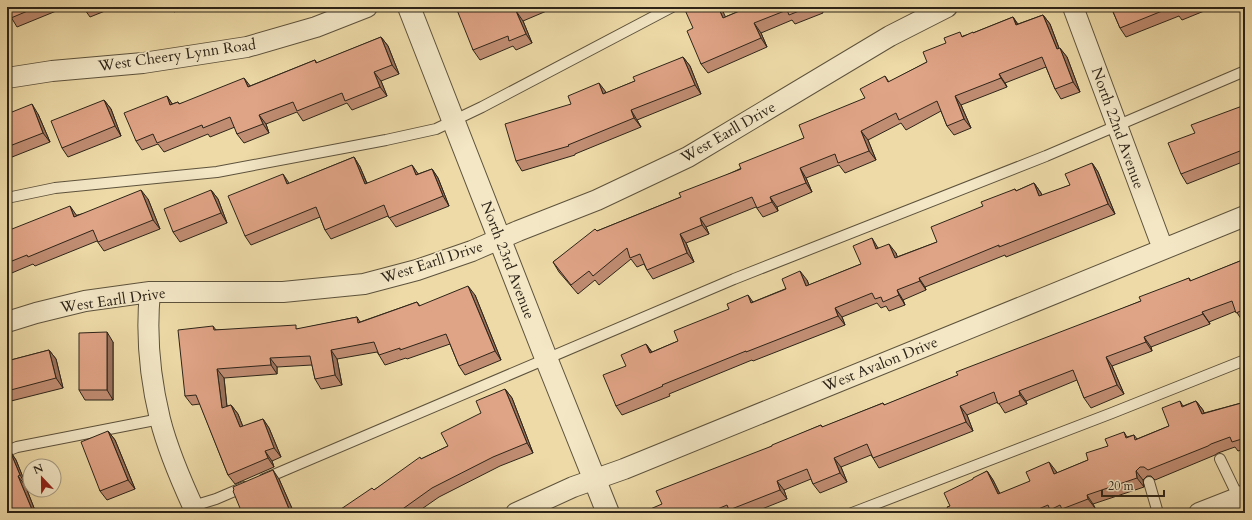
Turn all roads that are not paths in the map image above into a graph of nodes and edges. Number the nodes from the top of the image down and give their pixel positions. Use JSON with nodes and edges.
{"nodes":[{"id":1,"x":366,"y":7,"type":"edge"},
{"id":2,"x":410,"y":7,"type":"edge"},
{"id":3,"x":672,"y":7,"type":"edge"},
{"id":4,"x":947,"y":7,"type":"edge"},
{"id":5,"x":1073,"y":7,"type":"edge"},
{"id":6,"x":1245,"y":71,"type":"edge"},
{"id":7,"x":7,"y":78,"type":"edge"},
{"id":8,"x":454,"y":120,"type":"junction"},
{"id":9,"x":1117,"y":126,"type":"junction"},
{"id":10,"x":7,"y":198,"type":"edge"},
{"id":11,"x":1245,"y":216,"type":"edge"},
{"id":12,"x":500,"y":240,"type":"junction"},
{"id":13,"x":1163,"y":249,"type":"junction"},
{"id":14,"x":150,"y":292,"type":"junction"},
{"id":15,"x":7,"y":322,"type":"edge"},
{"id":16,"x":546,"y":358,"type":"junction"},
{"id":17,"x":1245,"y":360,"type":"edge"},
{"id":18,"x":160,"y":419,"type":"junction"},
{"id":19,"x":7,"y":451,"type":"edge"},
{"id":20,"x":1220,"y":459,"type":"dead end"},
{"id":21,"x":595,"y":479,"type":"junction"},
{"id":22,"x":1149,"y":482,"type":"dead end"},
{"id":23,"x":1243,"y":501,"type":"edge"},
{"id":24,"x":189,"y":511,"type":"edge"},
{"id":25,"x":516,"y":513,"type":"edge"},
{"id":26,"x":608,"y":513,"type":"edge"},
{"id":27,"x":852,"y":513,"type":"edge"},
{"id":28,"x":1158,"y":513,"type":"edge"},
{"id":29,"x":1199,"y":513,"type":"edge"}],
"edges":[{"from":1,"to":7,"type":"street","name":"West Cheery Lynn Road"},
{"from":2,"to":8,"type":"street","name":"North 23rd Avenue"},
{"from":3,"to":8,"type":"lane"},
{"from":4,"to":12,"type":"street","name":"West Earll Drive"},
{"from":5,"to":9,"type":"street","name":"North 22nd Avenue"},
{"from":6,"to":9,"type":"lane"},
{"from":8,"to":10,"type":"lane"},
{"from":8,"to":12,"type":"street","name":"North 23rd Avenue"},
{"from":9,"to":13,"type":"street","name":"North 22nd Avenue"},
{"from":9,"to":16,"type":"lane"},
{"from":11,"to":13,"type":"street","name":"West Avalon Drive"},
{"from":12,"to":14,"type":"street","name":"West Earll Drive"},
{"from":12,"to":16,"type":"street","name":"North 23rd Avenue"},
{"from":13,"to":21,"type":"street","name":"West Avalon Drive"},
{"from":14,"to":15,"type":"street","name":"West Earll Drive"},
{"from":14,"to":18,"type":"street"},
{"from":16,"to":21,"type":"street","name":"North 23rd Avenue"},
{"from":16,"to":24,"type":"lane"},
{"from":17,"to":27,"type":"lane"},
{"from":18,"to":19,"type":"lane"},
{"from":18,"to":24,"type":"street"},
{"from":20,"to":23,"type":"lane"},
{"from":21,"to":25,"type":"street","name":"West Avalon Drive"},
{"from":21,"to":26,"type":"street","name":"North 23rd Avenue"},
{"from":22,"to":28,"type":"lane"},
{"from":23,"to":29,"type":"street"}]}
